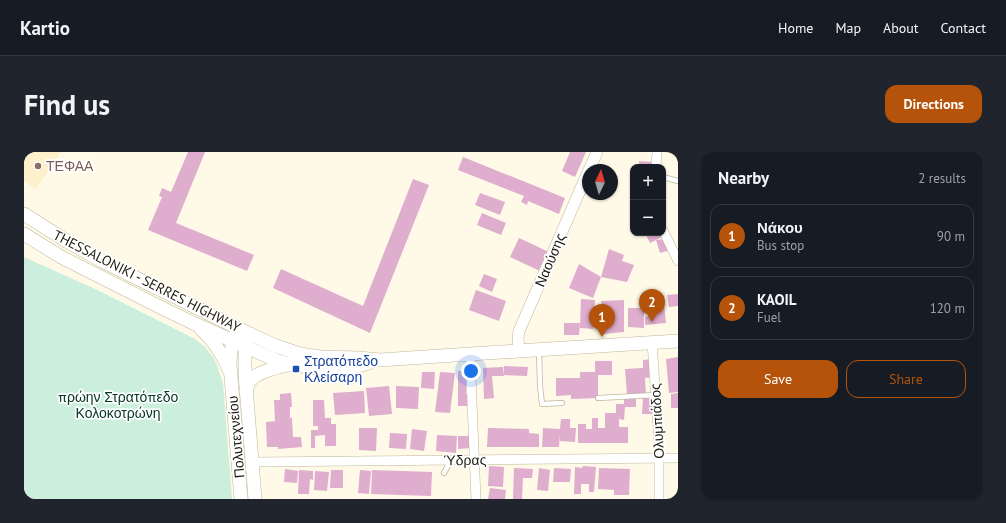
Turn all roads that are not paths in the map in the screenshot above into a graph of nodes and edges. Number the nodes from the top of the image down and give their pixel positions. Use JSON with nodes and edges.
{"nodes":[{"id":1,"x":597,"y":152,"type":"edge"},
{"id":2,"x":657,"y":152,"type":"edge"},
{"id":3,"x":591,"y":164,"type":"edge"},
{"id":4,"x":656,"y":164,"type":"edge"},
{"id":5,"x":666,"y":178,"type":"edge"},
{"id":6,"x":678,"y":181,"type":"edge"},
{"id":7,"x":582,"y":185,"type":"edge"},
{"id":8,"x":24,"y":214,"type":"edge"},
{"id":9,"x":24,"y":234,"type":"edge"},
{"id":10,"x":666,"y":236,"type":"edge"},
{"id":11,"x":678,"y":261,"type":"edge"},
{"id":12,"x":195,"y":324,"type":"junction"},
{"id":13,"x":244,"y":331,"type":"junction"},
{"id":14,"x":678,"y":341,"type":"edge"},
{"id":15,"x":652,"y":342,"type":"junction"},
{"id":16,"x":239,"y":344,"type":"junction"},
{"id":17,"x":539,"y":349,"type":"junction"},
{"id":18,"x":518,"y":351,"type":"junction"},
{"id":19,"x":470,"y":354,"type":"junction"},
{"id":20,"x":380,"y":360,"type":"junction"},
{"id":21,"x":291,"y":365,"type":"junction"},
{"id":22,"x":231,"y":375,"type":"junction"},
{"id":23,"x":246,"y":392,"type":"junction"},
{"id":24,"x":656,"y":395,"type":"junction"},
{"id":25,"x":598,"y":398,"type":"dead end"},
{"id":26,"x":562,"y":403,"type":"dead end"},
{"id":27,"x":678,"y":458,"type":"edge"},
{"id":28,"x":659,"y":459,"type":"junction"},
{"id":29,"x":451,"y":460,"type":"junction"},
{"id":30,"x":475,"y":460,"type":"junction"},
{"id":31,"x":252,"y":462,"type":"junction"},
{"id":32,"x":444,"y":472,"type":"dead end"},
{"id":33,"x":241,"y":499,"type":"edge"},
{"id":34,"x":255,"y":499,"type":"edge"},
{"id":35,"x":476,"y":499,"type":"edge"},
{"id":36,"x":659,"y":499,"type":"edge"}],
"edges":[{"from":1,"to":3,"type":"street","name":"Ναούσης"},
{"from":2,"to":4,"type":"street"},
{"from":5,"to":6,"type":"lane"},
{"from":7,"to":18,"type":"street","name":"Ναούσης"},
{"from":8,"to":13,"type":"main road","name":"THESSALONIKI - SERRES HIGHWAY"},
{"from":9,"to":12,"type":"main road","name":"THESSALONIKI - SERRES HIGHWAY"},
{"from":10,"to":11,"type":"street"},
{"from":12,"to":16,"type":"main road","name":"THESSALONIKI - SERRES HIGHWAY"},
{"from":12,"to":22,"type":"main road"},
{"from":13,"to":16,"type":"main road"},
{"from":13,"to":20,"type":"main road","name":"THESSALONIKI - SERRES HIGHWAY"},
{"from":14,"to":15,"type":"main road"},
{"from":15,"to":17,"type":"main road"},
{"from":15,"to":24,"type":"street","name":"Ολυμπιάδος"},
{"from":16,"to":21,"type":"main road","name":"THESSALONIKI - SERRES HIGHWAY"},
{"from":16,"to":22,"type":"main road","name":"Πολυτεχνείου"},
{"from":16,"to":23,"type":"main road","name":"Πολυτεχνείου"},
{"from":17,"to":18,"type":"main road"},
{"from":17,"to":26,"type":"lane"},
{"from":18,"to":19,"type":"main road"},
{"from":19,"to":20,"type":"main road"},
{"from":19,"to":30,"type":"street"},
{"from":20,"to":21,"type":"main road"},
{"from":21,"to":23,"type":"main road"},
{"from":22,"to":33,"type":"main road","name":"Πολυτεχνείου"},
{"from":23,"to":31,"type":"main road","name":"Πολυτεχνείου"},
{"from":24,"to":25,"type":"lane"},
{"from":24,"to":28,"type":"street","name":"Ολυμπιάδος"},
{"from":27,"to":28,"type":"street","name":"Ύδρας"},
{"from":28,"to":30,"type":"street","name":"Ύδρας"},
{"from":28,"to":36,"type":"street","name":"Ολυμπιάδος"},
{"from":29,"to":30,"type":"street","name":"Ύδρας"},
{"from":29,"to":31,"type":"street","name":"Ύδρας"},
{"from":29,"to":32,"type":"lane"},
{"from":30,"to":35,"type":"street"},
{"from":31,"to":34,"type":"main road","name":"Πολυτεχνείου"}]}
